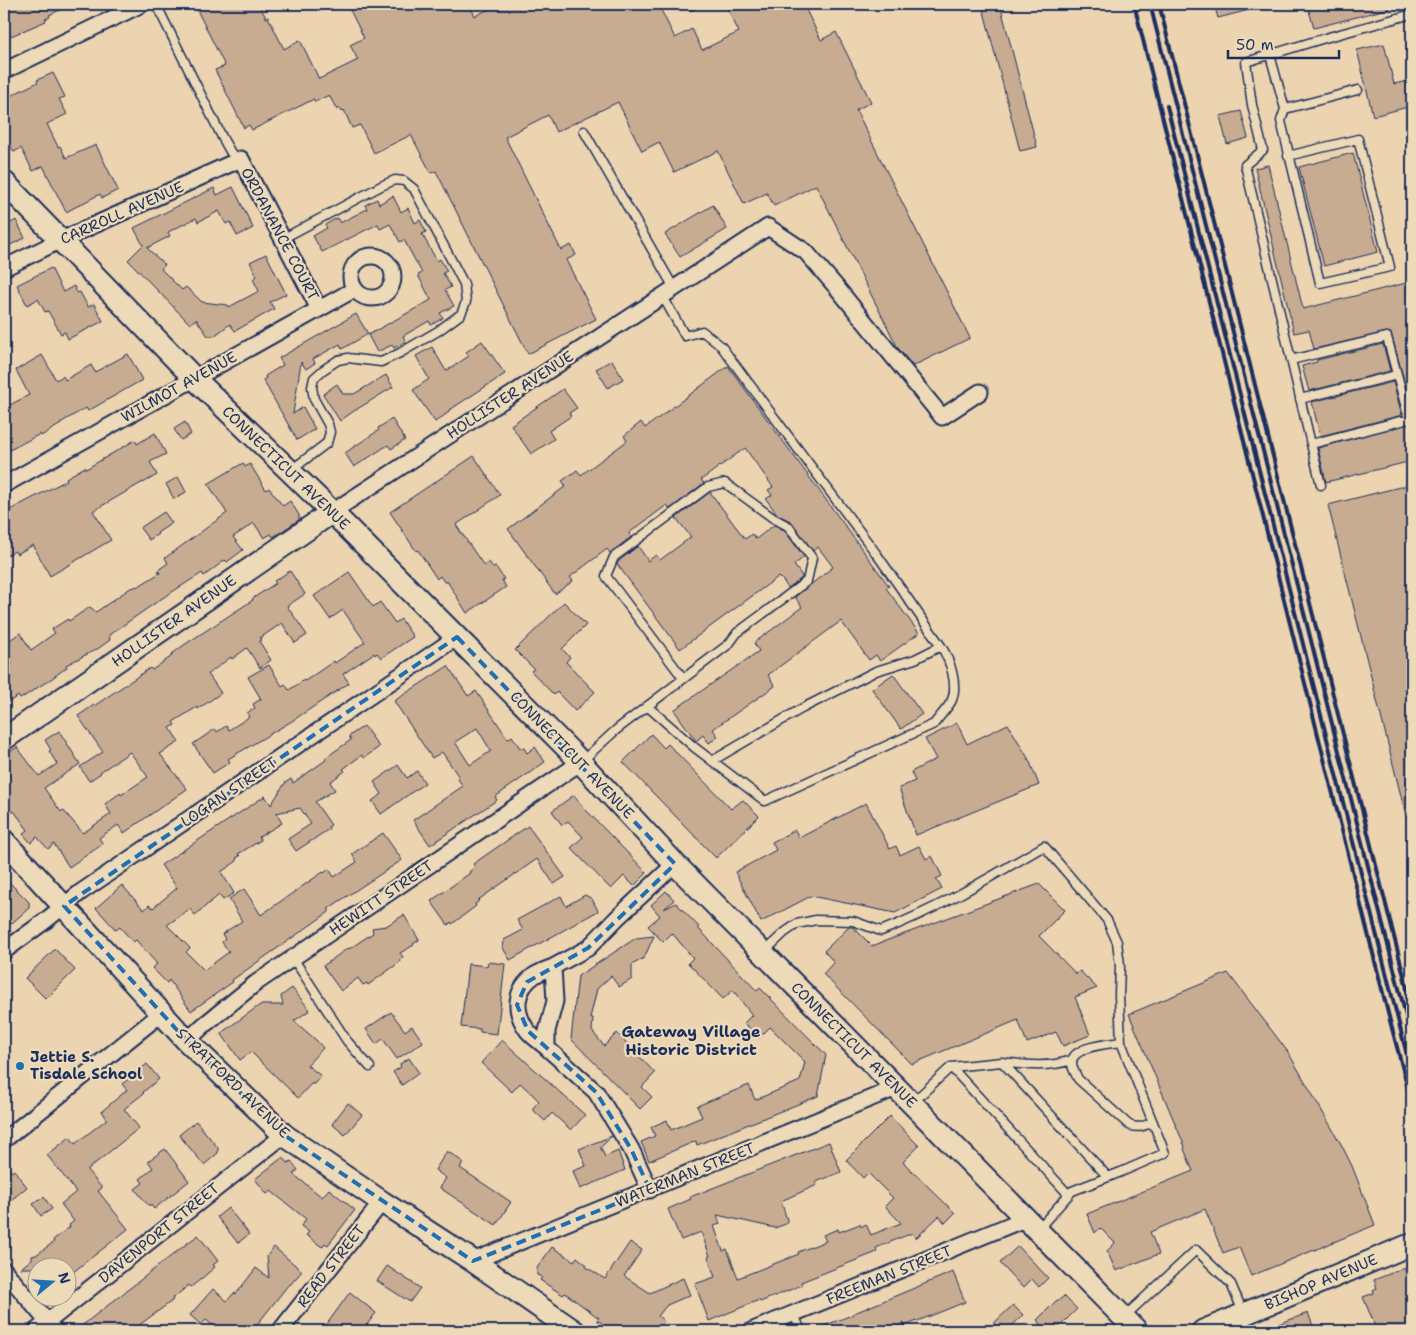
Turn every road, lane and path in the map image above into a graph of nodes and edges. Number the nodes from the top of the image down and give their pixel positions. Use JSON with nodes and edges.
{"nodes":[{"id":1,"x":142,"y":4,"type":"edge"},
{"id":2,"x":156,"y":4,"type":"edge"},
{"id":3,"x":1412,"y":14,"type":"edge"},
{"id":4,"x":1270,"y":55,"type":"junction"},
{"id":5,"x":4,"y":72,"type":"edge"},
{"id":6,"x":1358,"y":90,"type":"dead end"},
{"id":7,"x":1285,"y":109,"type":"junction"},
{"id":8,"x":584,"y":131,"type":"dead end"},
{"id":9,"x":1288,"y":156,"type":"junction"},
{"id":10,"x":241,"y":159,"type":"junction"},
{"id":11,"x":4,"y":182,"type":"edge"},
{"id":12,"x":282,"y":239,"type":"junction"},
{"id":13,"x":61,"y":240,"type":"junction"},
{"id":14,"x":4,"y":268,"type":"edge"},
{"id":15,"x":354,"y":289,"type":"dead end"},
{"id":16,"x":668,"y":292,"type":"junction"},
{"id":17,"x":319,"y":309,"type":"junction"},
{"id":18,"x":1291,"y":360,"type":"junction"},
{"id":19,"x":1397,"y":375,"type":"junction"},
{"id":20,"x":194,"y":378,"type":"junction"},
{"id":21,"x":980,"y":392,"type":"dead end"},
{"id":22,"x":1300,"y":399,"type":"junction"},
{"id":23,"x":1311,"y":444,"type":"junction"},
{"id":24,"x":290,"y":471,"type":"junction"},
{"id":25,"x":4,"y":485,"type":"edge"},
{"id":26,"x":1321,"y":485,"type":"dead end"},
{"id":27,"x":332,"y":512,"type":"junction"},
{"id":28,"x":457,"y":637,"type":"junction"},
{"id":29,"x":941,"y":646,"type":"junction"},
{"id":30,"x":683,"y":678,"type":"junction"},
{"id":31,"x":647,"y":706,"type":"junction"},
{"id":32,"x":4,"y":739,"type":"edge"},
{"id":33,"x":712,"y":761,"type":"junction"},
{"id":34,"x":581,"y":762,"type":"junction"},
{"id":35,"x":4,"y":841,"type":"edge"},
{"id":36,"x":675,"y":864,"type":"junction"},
{"id":37,"x":64,"y":906,"type":"junction"},
{"id":38,"x":4,"y":951,"type":"edge"},
{"id":39,"x":763,"y":953,"type":"junction"},
{"id":40,"x":293,"y":958,"type":"junction"},
{"id":41,"x":553,"y":966,"type":"junction"},
{"id":42,"x":162,"y":1013,"type":"junction"},
{"id":43,"x":187,"y":1041,"type":"junction"},
{"id":44,"x":1122,"y":1042,"type":"junction"},
{"id":45,"x":548,"y":1048,"type":"junction"},
{"id":46,"x":1072,"y":1060,"type":"junction"},
{"id":47,"x":1002,"y":1062,"type":"junction"},
{"id":48,"x":370,"y":1066,"type":"dead end"},
{"id":49,"x":951,"y":1068,"type":"junction"},
{"id":50,"x":896,"y":1088,"type":"junction"},
{"id":51,"x":912,"y":1103,"type":"junction"},
{"id":52,"x":1153,"y":1122,"type":"junction"},
{"id":53,"x":284,"y":1135,"type":"junction"},
{"id":54,"x":4,"y":1140,"type":"edge"},
{"id":55,"x":1108,"y":1177,"type":"junction"},
{"id":56,"x":650,"y":1190,"type":"junction"},
{"id":57,"x":1069,"y":1195,"type":"junction"},
{"id":58,"x":382,"y":1202,"type":"junction"},
{"id":59,"x":1032,"y":1224,"type":"junction"},
{"id":60,"x":1412,"y":1244,"type":"edge"},
{"id":61,"x":473,"y":1261,"type":"junction"},
{"id":62,"x":4,"y":1270,"type":"edge"},
{"id":63,"x":794,"y":1314,"type":"junction"},
{"id":64,"x":1244,"y":1315,"type":"junction"},
{"id":65,"x":1130,"y":1324,"type":"edge"},
{"id":66,"x":52,"y":1326,"type":"edge"},
{"id":67,"x":36,"y":1331,"type":"edge"},
{"id":68,"x":280,"y":1331,"type":"edge"},
{"id":69,"x":574,"y":1331,"type":"edge"},
{"id":70,"x":751,"y":1331,"type":"edge"},
{"id":71,"x":801,"y":1331,"type":"edge"},
{"id":72,"x":1203,"y":1331,"type":"edge"}],
"edges":[{"from":1,"to":5,"type":"street"},
{"from":2,"to":10,"type":"lane"},
{"from":3,"to":4,"type":"lane"},
{"from":4,"to":7,"type":"lane"},
{"from":4,"to":18,"type":"lane"},
{"from":6,"to":7,"type":"lane"},
{"from":7,"to":9,"type":"lane"},
{"from":8,"to":16,"type":"lane"},
{"from":9,"to":9,"type":"lane"},
{"from":10,"to":12,"type":"street","name":"ORDANANCE COURT"},
{"from":10,"to":13,"type":"street","name":"CARROLL AVENUE"},
{"from":11,"to":13,"type":"main road","name":"CONNECTICUT AVENUE"},
{"from":12,"to":17,"type":"street","name":"ORDANANCE COURT"},
{"from":12,"to":24,"type":"lane"},
{"from":13,"to":14,"type":"street","name":"CARROLL AVENUE"},
{"from":13,"to":20,"type":"main road","name":"CONNECTICUT AVENUE"},
{"from":15,"to":17,"type":"street","name":"WILMOT AVENUE"},
{"from":16,"to":21,"type":"street","name":"HOLLISTER AVENUE"},
{"from":16,"to":27,"type":"street","name":"HOLLISTER AVENUE"},
{"from":16,"to":29,"type":"lane"},
{"from":17,"to":20,"type":"street","name":"WILMOT AVENUE"},
{"from":18,"to":19,"type":"lane"},
{"from":18,"to":22,"type":"lane"},
{"from":19,"to":22,"type":"lane"},
{"from":19,"to":23,"type":"lane"},
{"from":20,"to":24,"type":"main road","name":"CONNECTICUT AVENUE"},
{"from":20,"to":25,"type":"street","name":"WILMOT AVENUE"},
{"from":22,"to":23,"type":"lane"},
{"from":23,"to":26,"type":"lane"},
{"from":24,"to":27,"type":"main road","name":"CONNECTICUT AVENUE"},
{"from":27,"to":28,"type":"main road","name":"CONNECTICUT AVENUE"},
{"from":27,"to":32,"type":"main road","name":"HOLLISTER AVENUE"},
{"from":28,"to":34,"type":"main road","name":"CONNECTICUT AVENUE"},
{"from":28,"to":37,"type":"street","name":"LOGAN STREET"},
{"from":29,"to":33,"type":"lane"},
{"from":29,"to":33,"type":"lane"},
{"from":30,"to":30,"type":"lane"},
{"from":30,"to":31,"type":"lane"},
{"from":31,"to":33,"type":"lane"},
{"from":31,"to":34,"type":"lane"},
{"from":34,"to":36,"type":"main road","name":"CONNECTICUT AVENUE"},
{"from":34,"to":40,"type":"street","name":"HEWITT STREET"},
{"from":35,"to":37,"type":"main road","name":"STRATFORD AVENUE"},
{"from":36,"to":39,"type":"main road","name":"CONNECTICUT AVENUE"},
{"from":36,"to":41,"type":"street"},
{"from":37,"to":38,"type":"street","name":"LOGAN STREET"},
{"from":37,"to":42,"type":"main road","name":"STRATFORD AVENUE"},
{"from":39,"to":44,"type":"lane"},
{"from":39,"to":50,"type":"main road","name":"CONNECTICUT AVENUE"},
{"from":40,"to":43,"type":"street","name":"HEWITT STREET"},
{"from":40,"to":48,"type":"lane"},
{"from":41,"to":45,"type":"street"},
{"from":41,"to":45,"type":"street"},
{"from":42,"to":43,"type":"main road","name":"STRATFORD AVENUE"},
{"from":42,"to":54,"type":"street"},
{"from":43,"to":53,"type":"main road","name":"STRATFORD AVENUE"},
{"from":44,"to":46,"type":"lane"},
{"from":44,"to":52,"type":"lane"},
{"from":45,"to":56,"type":"street"},
{"from":46,"to":47,"type":"lane"},
{"from":46,"to":52,"type":"lane"},
{"from":47,"to":49,"type":"lane"},
{"from":47,"to":55,"type":"lane"},
{"from":49,"to":51,"type":"lane"},
{"from":49,"to":57,"type":"lane"},
{"from":50,"to":51,"type":"main road","name":"CONNECTICUT AVENUE"},
{"from":50,"to":56,"type":"street","name":"WATERMAN STREET"},
{"from":51,"to":59,"type":"main road","name":"CONNECTICUT AVENUE"},
{"from":52,"to":55,"type":"lane"},
{"from":53,"to":58,"type":"main road","name":"STRATFORD AVENUE"},
{"from":53,"to":66,"type":"street","name":"DAVENPORT STREET"},
{"from":55,"to":57,"type":"lane"},
{"from":56,"to":61,"type":"street","name":"WATERMAN STREET"},
{"from":57,"to":59,"type":"lane"},
{"from":58,"to":61,"type":"main road","name":"STRATFORD AVENUE"},
{"from":58,"to":68,"type":"street","name":"READ STREET"},
{"from":59,"to":63,"type":"street","name":"FREEMAN STREET"},
{"from":59,"to":65,"type":"main road","name":"CONNECTICUT AVENUE"},
{"from":60,"to":64,"type":"main road","name":"BISHOP AVENUE"},
{"from":61,"to":69,"type":"main road","name":"STRATFORD AVENUE"},
{"from":62,"to":66,"type":"street"},
{"from":63,"to":70,"type":"street","name":"FREEMAN STREET"},
{"from":63,"to":71,"type":"lane"},
{"from":64,"to":65,"type":"lane"},
{"from":64,"to":72,"type":"main road","name":"BISHOP AVENUE"},
{"from":66,"to":67,"type":"street","name":"DAVENPORT STREET"}]}
